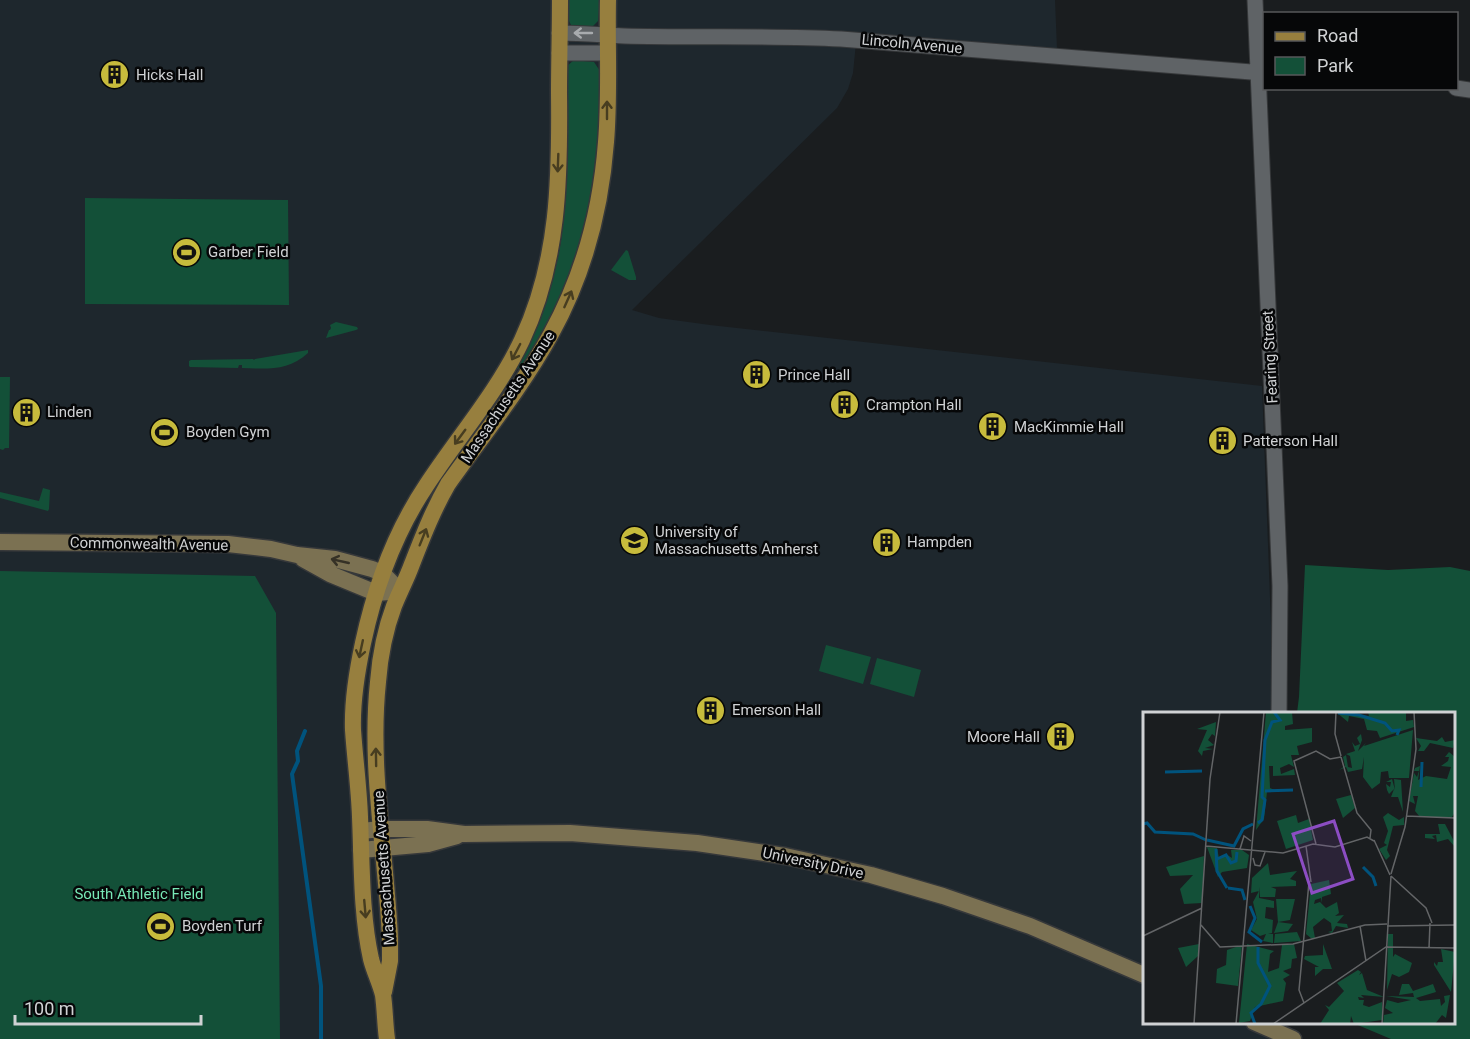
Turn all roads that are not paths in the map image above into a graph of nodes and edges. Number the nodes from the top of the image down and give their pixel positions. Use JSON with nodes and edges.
{"nodes":[{"id":1,"x":560,"y":0,"type":"edge"},
{"id":2,"x":608,"y":0,"type":"edge"},
{"id":3,"x":1255,"y":0,"type":"edge"},
{"id":4,"x":559,"y":33,"type":"junction"},
{"id":5,"x":608,"y":35,"type":"junction"},
{"id":6,"x":559,"y":53,"type":"junction"},
{"id":7,"x":607,"y":53,"type":"junction"},
{"id":8,"x":1261,"y":72,"type":"edge"},
{"id":9,"x":0,"y":542,"type":"edge"},
{"id":10,"x":297,"y":555,"type":"junction"},
{"id":11,"x":382,"y":573,"type":"junction"},
{"id":12,"x":400,"y":591,"type":"junction"},
{"id":13,"x":376,"y":592,"type":"junction"},
{"id":14,"x":1279,"y":712,"type":"edge"},
{"id":15,"x":382,"y":829,"type":"junction"},
{"id":16,"x":361,"y":831,"type":"junction"},
{"id":17,"x":464,"y":834,"type":"junction"},
{"id":18,"x":383,"y":849,"type":"junction"},
{"id":19,"x":361,"y":850,"type":"junction"},
{"id":20,"x":1143,"y":975,"type":"edge"},
{"id":21,"x":383,"y":996,"type":"junction"},
{"id":22,"x":1256,"y":1024,"type":"edge"},
{"id":23,"x":387,"y":1039,"type":"edge"},
{"id":24,"x":1293,"y":1039,"type":"edge"}],
"edges":[{"from":1,"to":4,"type":"main road","name":"Massachusetts Avenue"},
{"from":2,"to":5,"type":"main road","name":"Massachusetts Avenue"},
{"from":3,"to":8,"type":"street","name":"Fearing Street"},
{"from":5,"to":4,"type":"street","name":"Lincoln Avenue","one_way":true},
{"from":4,"to":6,"type":"main road","name":"Massachusetts Avenue"},
{"from":5,"to":7,"type":"main road","name":"Massachusetts Avenue"},
{"from":5,"to":8,"type":"street","name":"Lincoln Avenue"},
{"from":6,"to":7,"type":"street"},
{"from":6,"to":11,"type":"main road","name":"Massachusetts Avenue","one_way":true},
{"from":12,"to":7,"type":"main road","name":"Massachusetts Avenue","one_way":true},
{"from":8,"to":14,"type":"street","name":"Fearing Street"},
{"from":9,"to":10,"type":"main road","name":"Commonwealth Avenue"},
{"from":11,"to":10,"type":"main road","name":"Commonwealth Avenue","one_way":true},
{"from":10,"to":13,"type":"main road","name":"Commonwealth Avenue"},
{"from":11,"to":12,"type":"main road","name":"Commonwealth Avenue"},
{"from":11,"to":13,"type":"main road","name":"Massachusetts Avenue"},
{"from":12,"to":13,"type":"main road","name":"Commonwealth Avenue"},
{"from":15,"to":12,"type":"main road","name":"Massachusetts Avenue","one_way":true},
{"from":13,"to":16,"type":"main road","name":"Massachusetts Avenue","one_way":true},
{"from":15,"to":16,"type":"main road","name":"University Drive"},
{"from":15,"to":17,"type":"main road","name":"University Drive"},
{"from":15,"to":18,"type":"main road","name":"Massachusetts Avenue"},
{"from":16,"to":19,"type":"main road","name":"Massachusetts Avenue"},
{"from":17,"to":18,"type":"main road","name":"University Drive"},
{"from":17,"to":20,"type":"main road","name":"University Drive"},
{"from":18,"to":19,"type":"main road","name":"University Drive"},
{"from":18,"to":21,"type":"main road","name":"Massachusetts Avenue"},
{"from":19,"to":21,"type":"main road","name":"Massachusetts Avenue","one_way":true},
{"from":21,"to":23,"type":"main road"},
{"from":22,"to":24,"type":"main road"}]}
